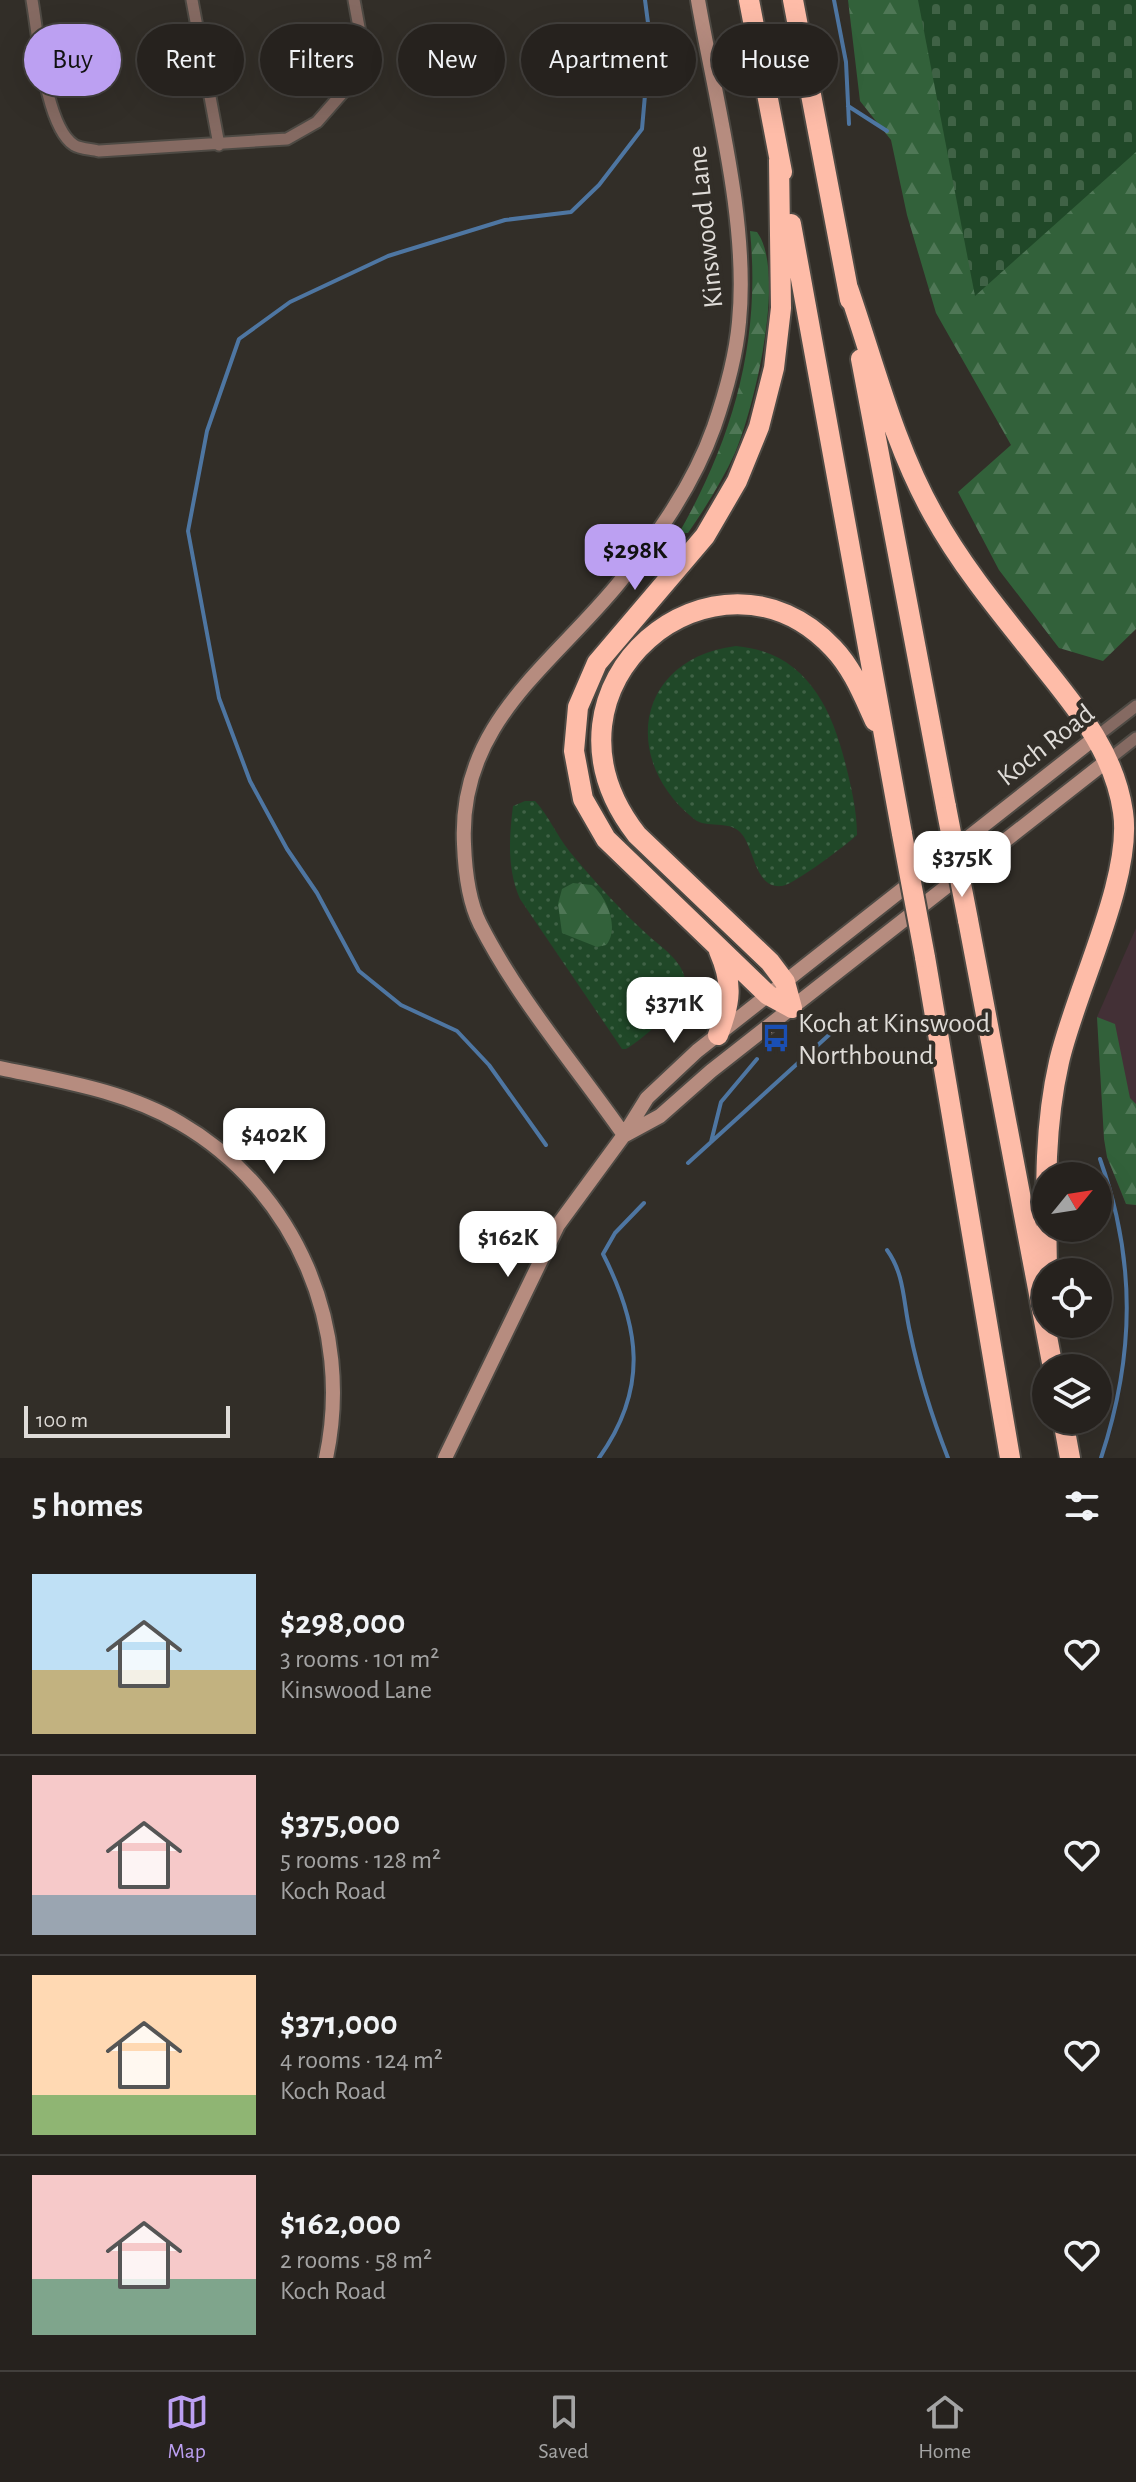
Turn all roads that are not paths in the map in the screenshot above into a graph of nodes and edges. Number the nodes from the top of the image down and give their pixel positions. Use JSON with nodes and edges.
{"nodes":[{"id":1,"x":32,"y":0,"type":"edge"},
{"id":2,"x":192,"y":0,"type":"edge"},
{"id":3,"x":354,"y":0,"type":"edge"},
{"id":4,"x":698,"y":0,"type":"edge"},
{"id":5,"x":749,"y":0,"type":"edge"},
{"id":6,"x":793,"y":0,"type":"edge"},
{"id":7,"x":219,"y":145,"type":"junction"},
{"id":8,"x":779,"y":160,"type":"junction"},
{"id":9,"x":848,"y":288,"type":"junction"},
{"id":10,"x":1136,"y":706,"type":"edge"},
{"id":11,"x":1096,"y":737,"type":"junction"},
{"id":12,"x":1136,"y":738,"type":"edge"},
{"id":13,"x":887,"y":747,"type":"junction"},
{"id":14,"x":1108,"y":760,"type":"junction"},
{"id":15,"x":716,"y":944,"type":"junction"},
{"id":16,"x":776,"y":988,"type":"junction"},
{"id":17,"x":792,"y":1008,"type":"junction"},
{"id":18,"x":718,"y":1035,"type":"junction"},
{"id":19,"x":0,"y":1068,"type":"edge"},
{"id":20,"x":624,"y":1135,"type":"junction"},
{"id":21,"x":1033,"y":1258,"type":"edge"},
{"id":22,"x":1047,"y":1258,"type":"edge"},
{"id":23,"x":1066,"y":1434,"type":"edge"},
{"id":24,"x":326,"y":1458,"type":"edge"},
{"id":25,"x":445,"y":1458,"type":"edge"},
{"id":26,"x":1010,"y":1458,"type":"edge"},
{"id":27,"x":1070,"y":1458,"type":"edge"}],
"edges":[{"from":1,"to":7,"type":"street"},
{"from":2,"to":7,"type":"street"},
{"from":3,"to":7,"type":"street"},
{"from":4,"to":20,"type":"street","name":"Kinswood Lane"},
{"from":5,"to":8,"type":"highway"},
{"from":6,"to":9,"type":"highway"},
{"from":8,"to":13,"type":"highway"},
{"from":8,"to":15,"type":"highway"},
{"from":9,"to":11,"type":"highway"},
{"from":9,"to":21,"type":"highway","bridge":true},
{"from":10,"to":11,"type":"street","name":"Koch Road"},
{"from":11,"to":14,"type":"highway"},
{"from":11,"to":16,"type":"street","name":"Koch Road"},
{"from":12,"to":14,"type":"street","name":"Koch Road"},
{"from":13,"to":16,"type":"highway"},
{"from":13,"to":26,"type":"highway","bridge":true},
{"from":14,"to":17,"type":"street","name":"Koch Road"},
{"from":14,"to":22,"type":"highway"},
{"from":15,"to":16,"type":"highway"},
{"from":15,"to":18,"type":"highway"},
{"from":16,"to":17,"type":"highway"},
{"from":16,"to":18,"type":"street","name":"Koch Road"},
{"from":17,"to":20,"type":"street","name":"Koch Road"},
{"from":18,"to":20,"type":"street","name":"Koch Road"},
{"from":19,"to":24,"type":"street"},
{"from":20,"to":25,"type":"street","name":"Koch Road"},
{"from":23,"to":27,"type":"highway"}]}
